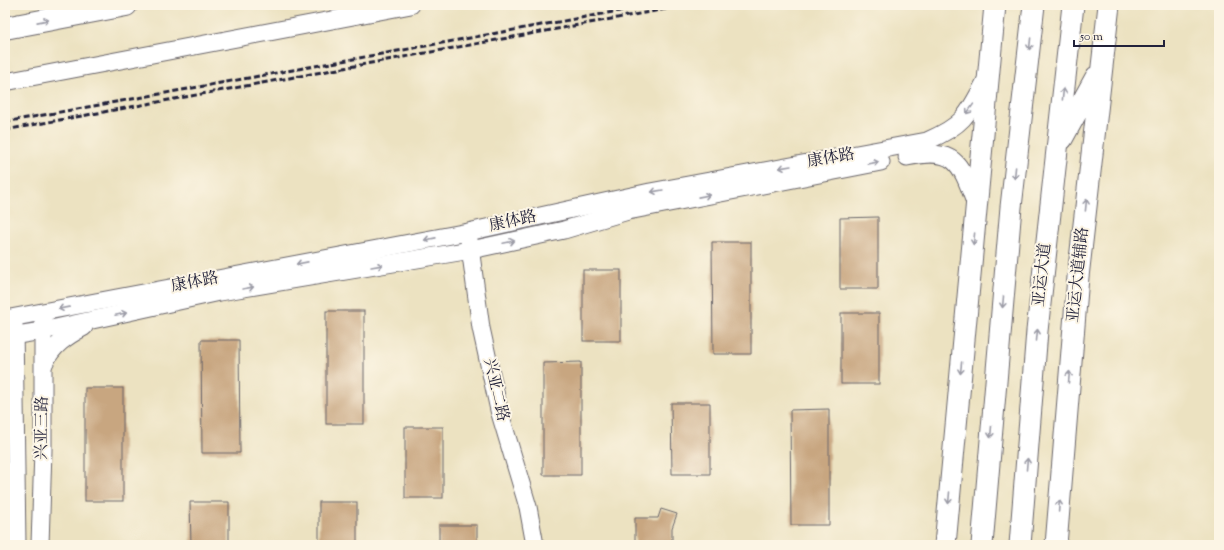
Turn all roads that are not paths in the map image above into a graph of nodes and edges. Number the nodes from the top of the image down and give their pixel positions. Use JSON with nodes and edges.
{"nodes":[{"id":1,"x":126,"y":5,"type":"edge"},
{"id":2,"x":411,"y":5,"type":"edge"},
{"id":3,"x":995,"y":5,"type":"edge"},
{"id":4,"x":1034,"y":5,"type":"edge"},
{"id":5,"x":1073,"y":5,"type":"edge"},
{"id":6,"x":1109,"y":5,"type":"edge"},
{"id":7,"x":5,"y":28,"type":"edge"},
{"id":8,"x":1102,"y":67,"type":"junction"},
{"id":9,"x":989,"y":74,"type":"junction"},
{"id":10,"x":5,"y":82,"type":"edge"},
{"id":11,"x":1057,"y":148,"type":"junction"},
{"id":12,"x":977,"y":209,"type":"junction"},
{"id":13,"x":468,"y":232,"type":"junction"},
{"id":14,"x":471,"y":250,"type":"junction"},
{"id":15,"x":44,"y":311,"type":"junction"},
{"id":16,"x":9,"y":318,"type":"edge"},
{"id":17,"x":99,"y":319,"type":"junction"},
{"id":18,"x":42,"y":331,"type":"junction"},
{"id":19,"x":10,"y":336,"type":"edge"},
{"id":20,"x":44,"y":364,"type":"junction"},
{"id":21,"x":5,"y":376,"type":"edge"},
{"id":22,"x":16,"y":415,"type":"junction"},
{"id":23,"x":43,"y":439,"type":"junction"},
{"id":24,"x":16,"y":442,"type":"junction"},
{"id":25,"x":17,"y":545,"type":"edge"},
{"id":26,"x":40,"y":545,"type":"edge"},
{"id":27,"x":535,"y":545,"type":"edge"},
{"id":28,"x":945,"y":545,"type":"edge"},
{"id":29,"x":982,"y":545,"type":"edge"},
{"id":30,"x":1020,"y":545,"type":"edge"},
{"id":31,"x":1056,"y":545,"type":"edge"}],
"edges":[{"from":7,"to":1,"type":"highway","one_way":true},
{"from":2,"to":10,"type":"street"},
{"from":3,"to":9,"type":"main road"},
{"from":4,"to":29,"type":"main road","one_way":true},
{"from":11,"to":5,"type":"main road","name":"亚运大道","one_way":true},
{"from":6,"to":8,"type":"main road","name":"亚运大道辅路"},
{"from":8,"to":11,"type":"main road"},
{"from":31,"to":8,"type":"main road","name":"亚运大道辅路","one_way":true},
{"from":9,"to":12,"type":"main road"},
{"from":9,"to":13,"type":"street","name":"康体路","one_way":true},
{"from":30,"to":11,"type":"main road","name":"亚运大道","one_way":true},
{"from":14,"to":12,"type":"street","name":"康体路","one_way":true},
{"from":12,"to":28,"type":"main road","one_way":true},
{"from":13,"to":14,"type":"street","name":"兴亚二路"},
{"from":13,"to":15,"type":"street","name":"康体路","one_way":true},
{"from":17,"to":14,"type":"street","name":"康体路","one_way":true},
{"from":14,"to":27,"type":"street","name":"兴亚二路"},
{"from":15,"to":16,"type":"street","name":"康体路"},
{"from":15,"to":18,"type":"street","name":"兴亚三路"},
{"from":16,"to":19,"type":"street","name":"兴亚三路"},
{"from":17,"to":18,"type":"street","name":"康体路"},
{"from":17,"to":20,"type":"street"},
{"from":18,"to":19,"type":"street","name":"康体路"},
{"from":18,"to":20,"type":"street","name":"兴亚三路"},
{"from":19,"to":22,"type":"street","name":"兴亚三路"},
{"from":20,"to":23,"type":"street","name":"兴亚三路"},
{"from":21,"to":22,"type":"street"},
{"from":22,"to":24,"type":"street","name":"兴亚三路"},
{"from":23,"to":24,"type":"street"},
{"from":23,"to":26,"type":"street","name":"兴亚三路"},
{"from":24,"to":25,"type":"street","name":"兴亚三路"}]}
